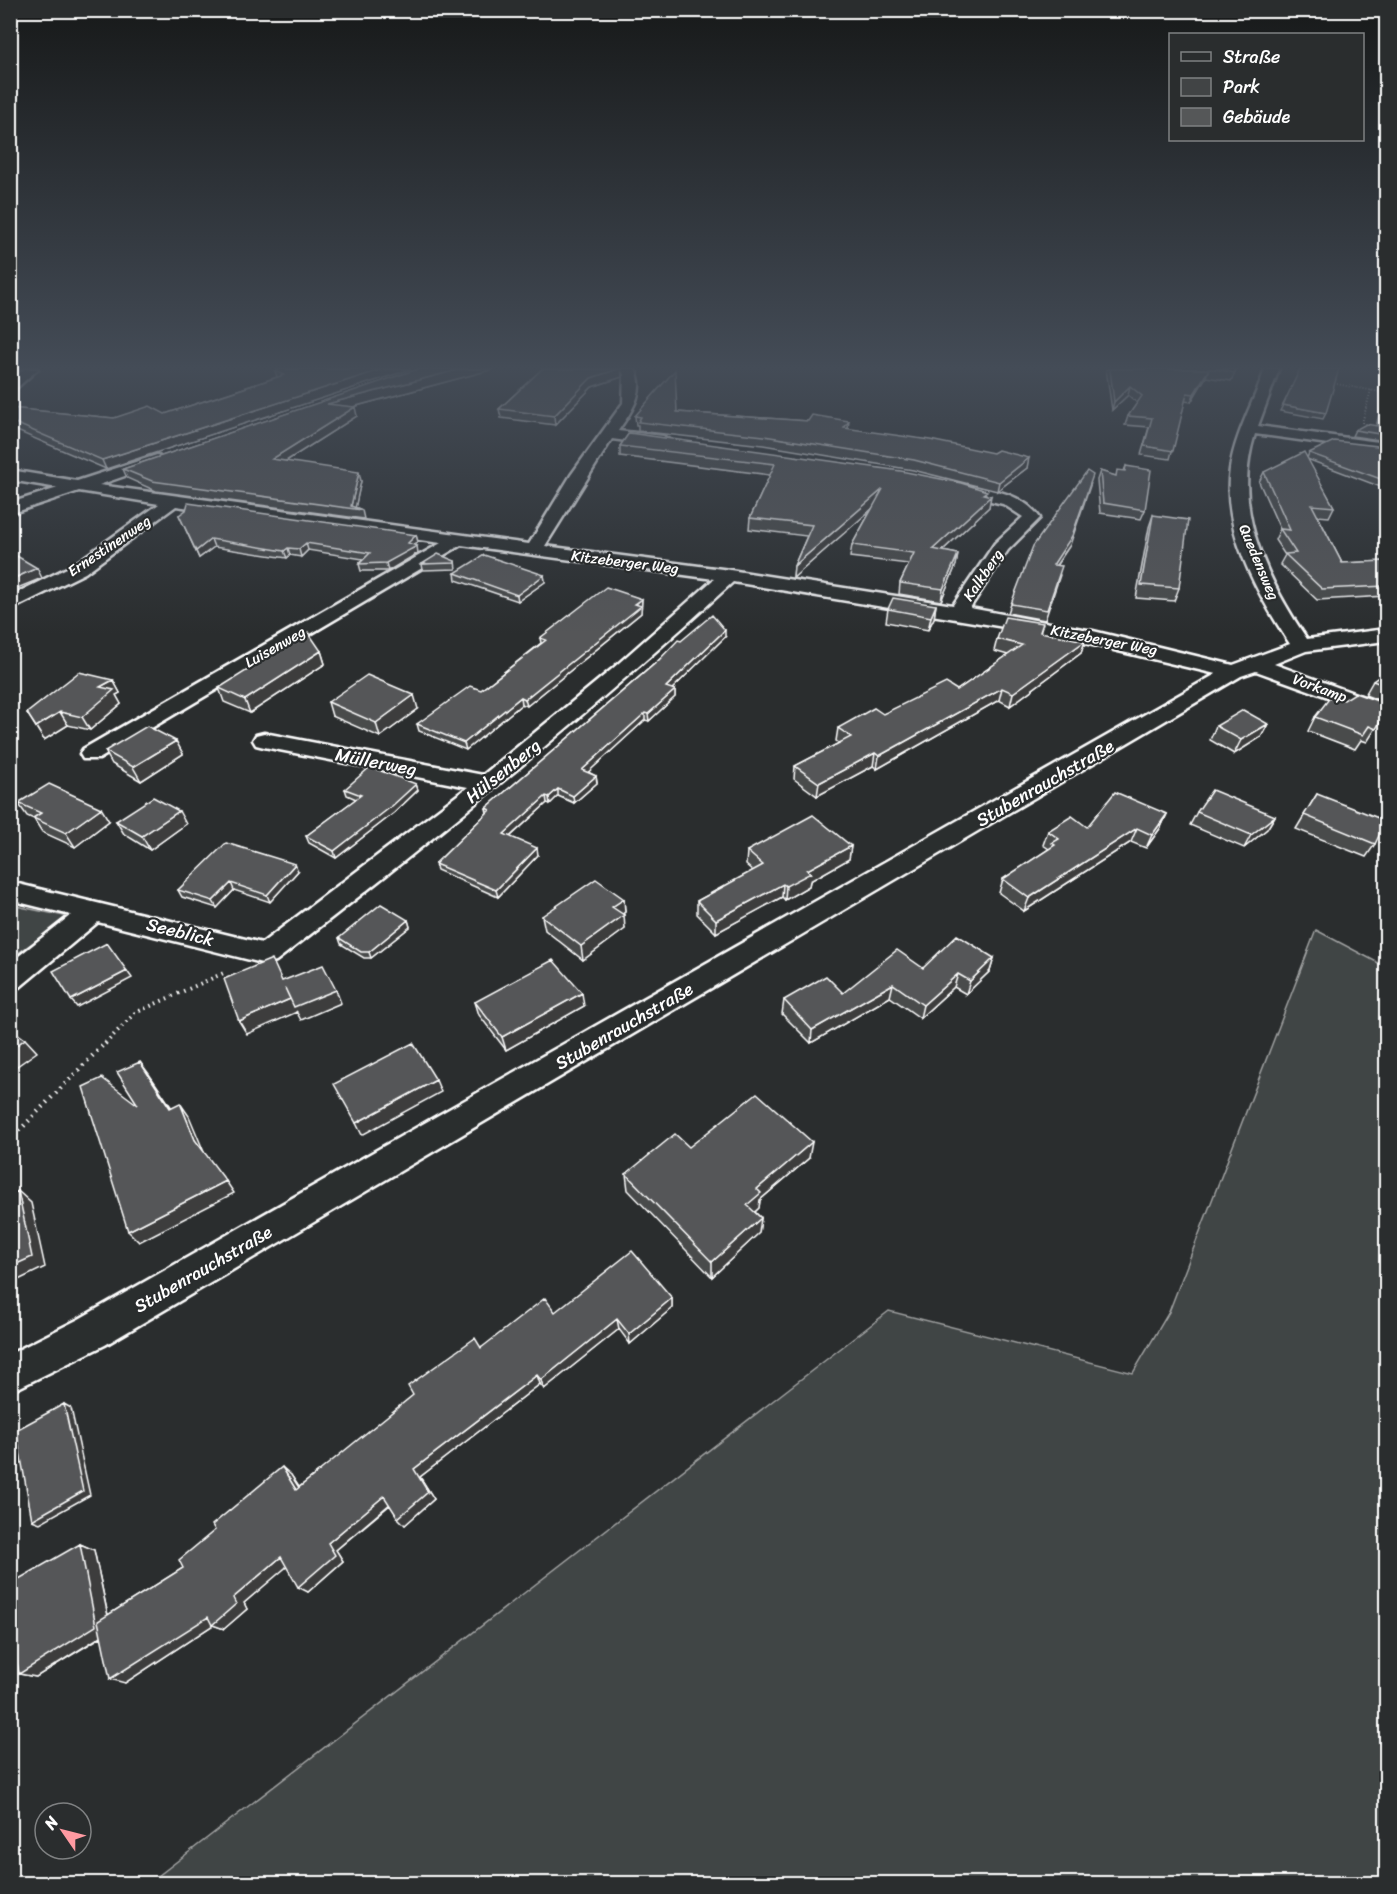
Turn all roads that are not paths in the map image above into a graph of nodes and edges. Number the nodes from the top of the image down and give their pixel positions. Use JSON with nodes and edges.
{"nodes":[{"id":1,"x":167,"y":457,"type":"edge"},
{"id":2,"x":591,"y":457,"type":"edge"},
{"id":3,"x":1242,"y":457,"type":"edge"},
{"id":4,"x":10,"y":475,"type":"edge"},
{"id":5,"x":945,"y":485,"type":"edge"},
{"id":6,"x":80,"y":486,"type":"junction"},
{"id":7,"x":173,"y":501,"type":"junction"},
{"id":8,"x":10,"y":509,"type":"edge"},
{"id":9,"x":458,"y":540,"type":"junction"},
{"id":10,"x":533,"y":551,"type":"junction"},
{"id":11,"x":730,"y":575,"type":"junction"},
{"id":12,"x":10,"y":604,"type":"edge"},
{"id":13,"x":958,"y":612,"type":"junction"},
{"id":14,"x":1386,"y":635,"type":"edge"},
{"id":15,"x":1302,"y":646,"type":"junction"},
{"id":16,"x":1244,"y":668,"type":"junction"},
{"id":17,"x":1386,"y":712,"type":"edge"},
{"id":18,"x":264,"y":740,"type":"dead end"},
{"id":19,"x":91,"y":754,"type":"dead end"},
{"id":20,"x":488,"y":783,"type":"junction"},
{"id":21,"x":10,"y":891,"type":"edge"},
{"id":22,"x":94,"y":911,"type":"junction"},
{"id":23,"x":266,"y":954,"type":"joint"},
{"id":24,"x":10,"y":979,"type":"edge"},
{"id":25,"x":10,"y":1374,"type":"edge"}],
"edges":[{"from":1,"to":6,"type":"street"},
{"from":2,"to":10,"type":"street"},
{"from":3,"to":15,"type":"street","name":"Quedensweg"},
{"from":4,"to":6,"type":"street","name":"Kitzeberger Weg"},
{"from":5,"to":13,"type":"street","name":"Kalkberg"},
{"from":6,"to":7,"type":"street","name":"Kitzeberger Weg"},
{"from":6,"to":8,"type":"street"},
{"from":7,"to":9,"type":"street","name":"Kitzeberger Weg"},
{"from":7,"to":12,"type":"street","name":"Ernestinenweg"},
{"from":9,"to":10,"type":"street","name":"Kitzeberger Weg"},
{"from":9,"to":19,"type":"street","name":"Luisenweg"},
{"from":10,"to":11,"type":"street","name":"Kitzeberger Weg"},
{"from":11,"to":13,"type":"street","name":"Kitzeberger Weg"},
{"from":11,"to":20,"type":"street","name":"Hülsenberg"},
{"from":13,"to":16,"type":"street","name":"Kitzeberger Weg"},
{"from":14,"to":15,"type":"street","name":"Stubenrauchstraße"},
{"from":15,"to":16,"type":"street","name":"Stubenrauchstraße"},
{"from":16,"to":17,"type":"street","name":"Vorkamp"},
{"from":16,"to":25,"type":"street","name":"Stubenrauchstraße"},
{"from":18,"to":20,"type":"street","name":"Müllerweg"},
{"from":20,"to":23,"type":"street","name":"Hülsenberg"},
{"from":21,"to":22,"type":"street","name":"Seeblick"},
{"from":22,"to":23,"type":"street","name":"Seeblick"},
{"from":22,"to":24,"type":"street"}]}
